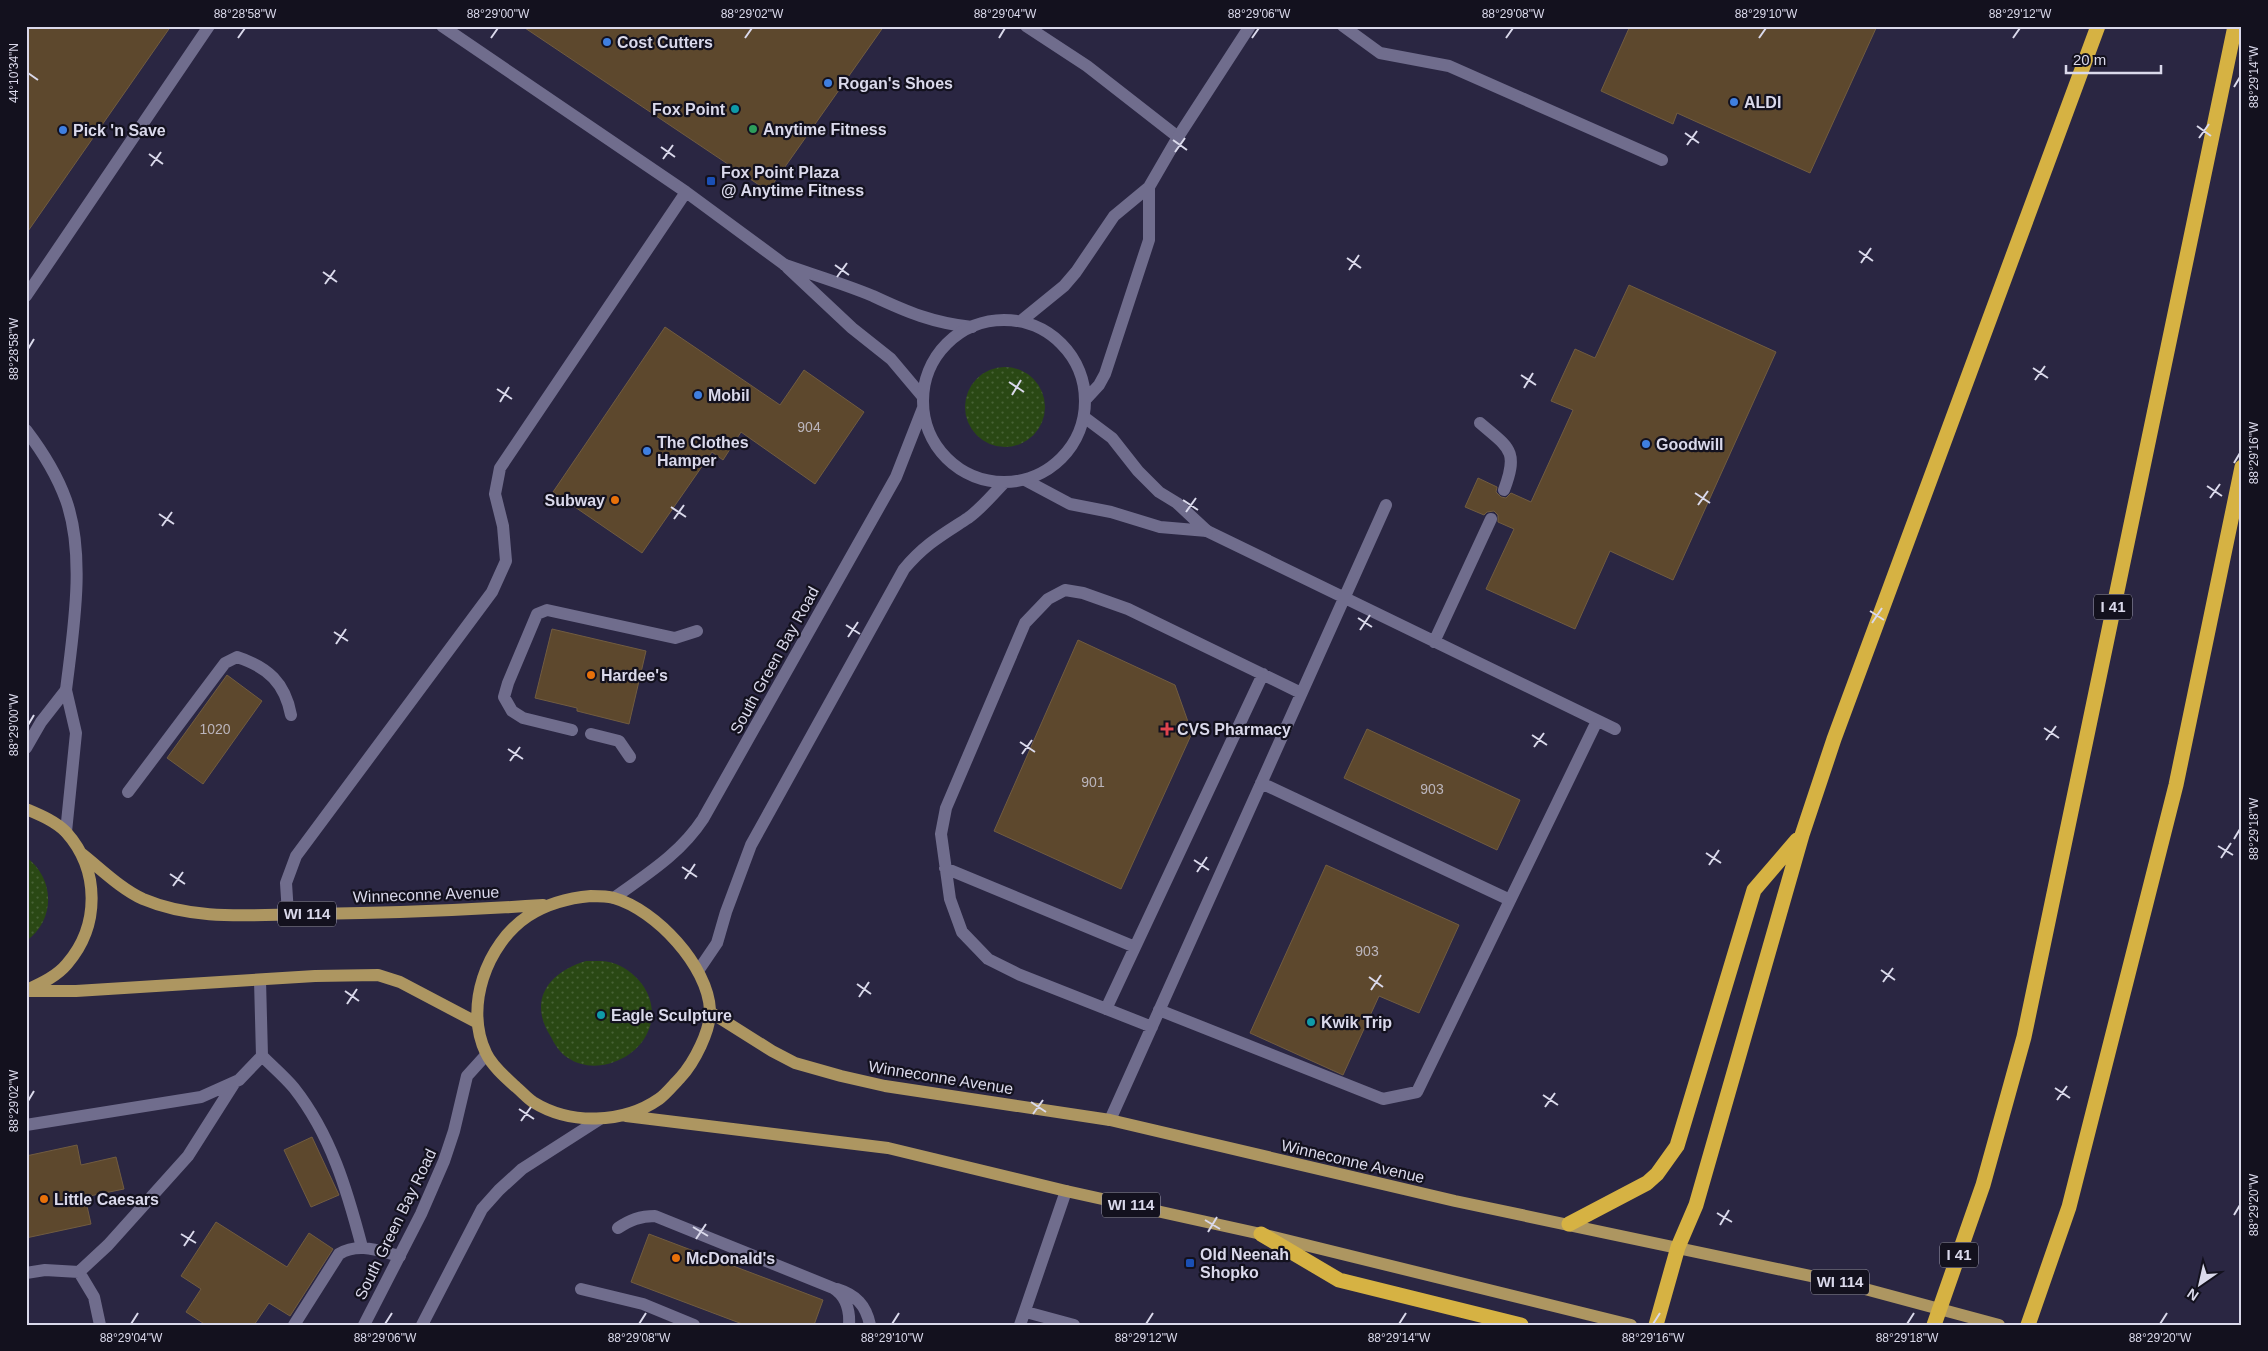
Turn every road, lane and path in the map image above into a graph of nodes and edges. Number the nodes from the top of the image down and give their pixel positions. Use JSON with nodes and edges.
{"nodes":[{"id":1,"x":209,"y":26,"type":"edge"},
{"id":2,"x":442,"y":26,"type":"edge"},
{"id":3,"x":1026,"y":26,"type":"edge"},
{"id":4,"x":1250,"y":26,"type":"edge"},
{"id":5,"x":1343,"y":26,"type":"edge"},
{"id":6,"x":2098,"y":26,"type":"edge"},
{"id":7,"x":2235,"y":26,"type":"edge"},
{"id":8,"x":1178,"y":137,"type":"junction"},
{"id":9,"x":1662,"y":160,"type":"dead end"},
{"id":10,"x":1149,"y":187,"type":"junction"},
{"id":11,"x":686,"y":192,"type":"junction"},
{"id":12,"x":785,"y":265,"type":"junction"},
{"id":13,"x":26,"y":296,"type":"edge"},
{"id":14,"x":1021,"y":321,"type":"junction"},
{"id":15,"x":972,"y":327,"type":"junction"},
{"id":16,"x":1087,"y":398,"type":"junction"},
{"id":17,"x":923,"y":403,"type":"junction"},
{"id":18,"x":1084,"y":417,"type":"junction"},
{"id":19,"x":1480,"y":423,"type":"dead end"},
{"id":20,"x":26,"y":430,"type":"edge"},
{"id":21,"x":2242,"y":468,"type":"edge"},
{"id":22,"x":1025,"y":480,"type":"junction"},
{"id":23,"x":1004,"y":483,"type":"junction"},
{"id":24,"x":1504,"y":490,"type":"dead end"},
{"id":25,"x":1386,"y":505,"type":"dead end"},
{"id":26,"x":1491,"y":518,"type":"dead end"},
{"id":27,"x":1207,"y":531,"type":"junction"},
{"id":28,"x":1344,"y":598,"type":"junction"},
{"id":29,"x":697,"y":631,"type":"dead end"},
{"id":30,"x":1434,"y":642,"type":"junction"},
{"id":31,"x":1263,"y":674,"type":"junction"},
{"id":32,"x":66,"y":690,"type":"junction"},
{"id":33,"x":1301,"y":693,"type":"junction"},
{"id":34,"x":291,"y":715,"type":"dead end"},
{"id":35,"x":1597,"y":721,"type":"junction"},
{"id":36,"x":1615,"y":729,"type":"dead end"},
{"id":37,"x":572,"y":730,"type":"dead end"},
{"id":38,"x":591,"y":734,"type":"dead end"},
{"id":39,"x":26,"y":748,"type":"edge"},
{"id":40,"x":630,"y":757,"type":"dead end"},
{"id":41,"x":1261,"y":783,"type":"junction"},
{"id":42,"x":128,"y":792,"type":"dead end"},
{"id":43,"x":26,"y":809,"type":"edge"},
{"id":44,"x":66,"y":832,"type":"junction"},
{"id":45,"x":1802,"y":835,"type":"junction"},
{"id":46,"x":82,"y":854,"type":"junction"},
{"id":47,"x":944,"y":868,"type":"junction"},
{"id":48,"x":614,"y":898,"type":"junction"},
{"id":49,"x":1510,"y":900,"type":"junction"},
{"id":50,"x":548,"y":905,"type":"junction"},
{"id":51,"x":288,"y":914,"type":"junction"},
{"id":52,"x":1135,"y":947,"type":"junction"},
{"id":53,"x":698,"y":971,"type":"junction"},
{"id":54,"x":260,"y":980,"type":"junction"},
{"id":55,"x":26,"y":991,"type":"edge"},
{"id":56,"x":1106,"y":1009,"type":"junction"},
{"id":57,"x":1159,"y":1010,"type":"junction"},
{"id":58,"x":710,"y":1012,"type":"junction"},
{"id":59,"x":476,"y":1022,"type":"junction"},
{"id":60,"x":1152,"y":1028,"type":"junction"},
{"id":61,"x":486,"y":1055,"type":"junction"},
{"id":62,"x":262,"y":1056,"type":"junction"},
{"id":63,"x":235,"y":1082,"type":"junction"},
{"id":64,"x":626,"y":1116,"type":"junction"},
{"id":65,"x":600,"y":1119,"type":"junction"},
{"id":66,"x":1110,"y":1120,"type":"junction"},
{"id":67,"x":26,"y":1125,"type":"edge"},
{"id":68,"x":1066,"y":1191,"type":"junction"},
{"id":69,"x":1569,"y":1224,"type":"junction"},
{"id":70,"x":618,"y":1228,"type":"dead end"},
{"id":71,"x":1260,"y":1234,"type":"junction"},
{"id":72,"x":362,"y":1247,"type":"junction"},
{"id":73,"x":1678,"y":1247,"type":"junction"},
{"id":74,"x":400,"y":1256,"type":"junction"},
{"id":75,"x":26,"y":1272,"type":"edge"},
{"id":76,"x":79,"y":1272,"type":"junction"},
{"id":77,"x":834,"y":1288,"type":"junction"},
{"id":78,"x":580,"y":1289,"type":"dead end"},
{"id":79,"x":1026,"y":1312,"type":"junction"},
{"id":80,"x":100,"y":1325,"type":"edge"},
{"id":81,"x":294,"y":1325,"type":"edge"},
{"id":82,"x":364,"y":1325,"type":"edge"},
{"id":83,"x":422,"y":1325,"type":"edge"},
{"id":84,"x":694,"y":1325,"type":"edge"},
{"id":85,"x":849,"y":1325,"type":"edge"},
{"id":86,"x":870,"y":1325,"type":"edge"},
{"id":87,"x":1020,"y":1325,"type":"edge"},
{"id":88,"x":1074,"y":1325,"type":"edge"},
{"id":89,"x":1521,"y":1325,"type":"edge"},
{"id":90,"x":1631,"y":1325,"type":"edge"},
{"id":91,"x":1656,"y":1325,"type":"edge"},
{"id":92,"x":1934,"y":1325,"type":"edge"},
{"id":93,"x":1999,"y":1325,"type":"edge"},
{"id":94,"x":2028,"y":1325,"type":"edge"}],
"edges":[{"from":1,"to":13,"type":"main road"},
{"from":2,"to":11,"type":"main road"},
{"from":3,"to":8,"type":"main road"},
{"from":4,"to":8,"type":"main road"},
{"from":5,"to":9,"type":"main road"},
{"from":6,"to":45,"type":"highway"},
{"from":7,"to":92,"type":"highway","number":"I 41"},
{"from":8,"to":10,"type":"main road"},
{"from":10,"to":14,"type":"main road"},
{"from":10,"to":16,"type":"main road"},
{"from":11,"to":12,"type":"main road"},
{"from":11,"to":51,"type":"main road"},
{"from":12,"to":15,"type":"main road"},
{"from":12,"to":17,"type":"main road"},
{"from":14,"to":15,"type":"main road"},
{"from":14,"to":16,"type":"main road"},
{"from":15,"to":17,"type":"main road"},
{"from":16,"to":18,"type":"main road"},
{"from":17,"to":23,"type":"main road"},
{"from":17,"to":48,"type":"main road","name":"South Green Bay Road"},
{"from":18,"to":22,"type":"main road"},
{"from":18,"to":27,"type":"main road"},
{"from":19,"to":24,"type":"main road"},
{"from":20,"to":32,"type":"main road"},
{"from":21,"to":94,"type":"highway"},
{"from":22,"to":23,"type":"main road"},
{"from":22,"to":27,"type":"main road"},
{"from":23,"to":53,"type":"main road"},
{"from":25,"to":28,"type":"main road"},
{"from":26,"to":30,"type":"main road"},
{"from":27,"to":28,"type":"main road"},
{"from":28,"to":30,"type":"main road"},
{"from":28,"to":33,"type":"main road"},
{"from":29,"to":37,"type":"main road"},
{"from":30,"to":35,"type":"main road"},
{"from":31,"to":33,"type":"main road"},
{"from":31,"to":47,"type":"main road"},
{"from":31,"to":52,"type":"main road"},
{"from":32,"to":39,"type":"main road"},
{"from":32,"to":44,"type":"main road"},
{"from":33,"to":41,"type":"main road"},
{"from":34,"to":42,"type":"main road"},
{"from":35,"to":36,"type":"main road"},
{"from":35,"to":49,"type":"main road"},
{"from":38,"to":40,"type":"main road"},
{"from":41,"to":49,"type":"main road"},
{"from":41,"to":57,"type":"main road"},
{"from":43,"to":44,"type":"main road"},
{"from":44,"to":46,"type":"main road"},
{"from":45,"to":69,"type":"highway"},
{"from":45,"to":73,"type":"highway"},
{"from":46,"to":51,"type":"main road","name":"Winneconne Avenue","number":"WI 114"},
{"from":46,"to":55,"type":"main road"},
{"from":47,"to":52,"type":"main road"},
{"from":47,"to":56,"type":"main road"},
{"from":48,"to":50,"type":"main road"},
{"from":48,"to":53,"type":"main road"},
{"from":49,"to":57,"type":"main road"},
{"from":50,"to":51,"type":"main road","name":"Winneconne Avenue","number":"WI 114"},
{"from":50,"to":59,"type":"main road"},
{"from":52,"to":56,"type":"main road"},
{"from":53,"to":58,"type":"main road"},
{"from":54,"to":55,"type":"main road"},
{"from":54,"to":59,"type":"main road"},
{"from":54,"to":62,"type":"main road"},
{"from":56,"to":60,"type":"main road"},
{"from":57,"to":60,"type":"main road"},
{"from":58,"to":64,"type":"main road"},
{"from":58,"to":66,"type":"main road","name":"Winneconne Avenue","number":"WI 114"},
{"from":59,"to":61,"type":"main road"},
{"from":60,"to":66,"type":"main road"},
{"from":61,"to":65,"type":"main road"},
{"from":61,"to":74,"type":"main road","name":"South Green Bay Road"},
{"from":62,"to":63,"type":"main road"},
{"from":62,"to":72,"type":"main road"},
{"from":63,"to":67,"type":"main road"},
{"from":63,"to":76,"type":"main road"},
{"from":64,"to":65,"type":"main road"},
{"from":64,"to":68,"type":"main road","number":"WI 114"},
{"from":65,"to":83,"type":"main road"},
{"from":66,"to":69,"type":"main road","name":"Winneconne Avenue","number":"WI 114"},
{"from":68,"to":71,"type":"main road","number":"WI 114"},
{"from":68,"to":79,"type":"main road"},
{"from":69,"to":73,"type":"main road","name":"Winneconne Avenue","number":"WI 114"},
{"from":70,"to":77,"type":"main road"},
{"from":71,"to":89,"type":"highway"},
{"from":71,"to":90,"type":"main road","number":"WI 114"},
{"from":72,"to":74,"type":"main road"},
{"from":72,"to":81,"type":"main road"},
{"from":73,"to":91,"type":"highway"},
{"from":73,"to":93,"type":"main road","name":"Winneconne Avenue","number":"WI 114"},
{"from":74,"to":82,"type":"main road","name":"South Green Bay Road"},
{"from":75,"to":76,"type":"main road"},
{"from":76,"to":80,"type":"main road"},
{"from":77,"to":85,"type":"main road"},
{"from":77,"to":86,"type":"main road"},
{"from":78,"to":84,"type":"main road"},
{"from":79,"to":87,"type":"main road"},
{"from":79,"to":88,"type":"main road"}]}
